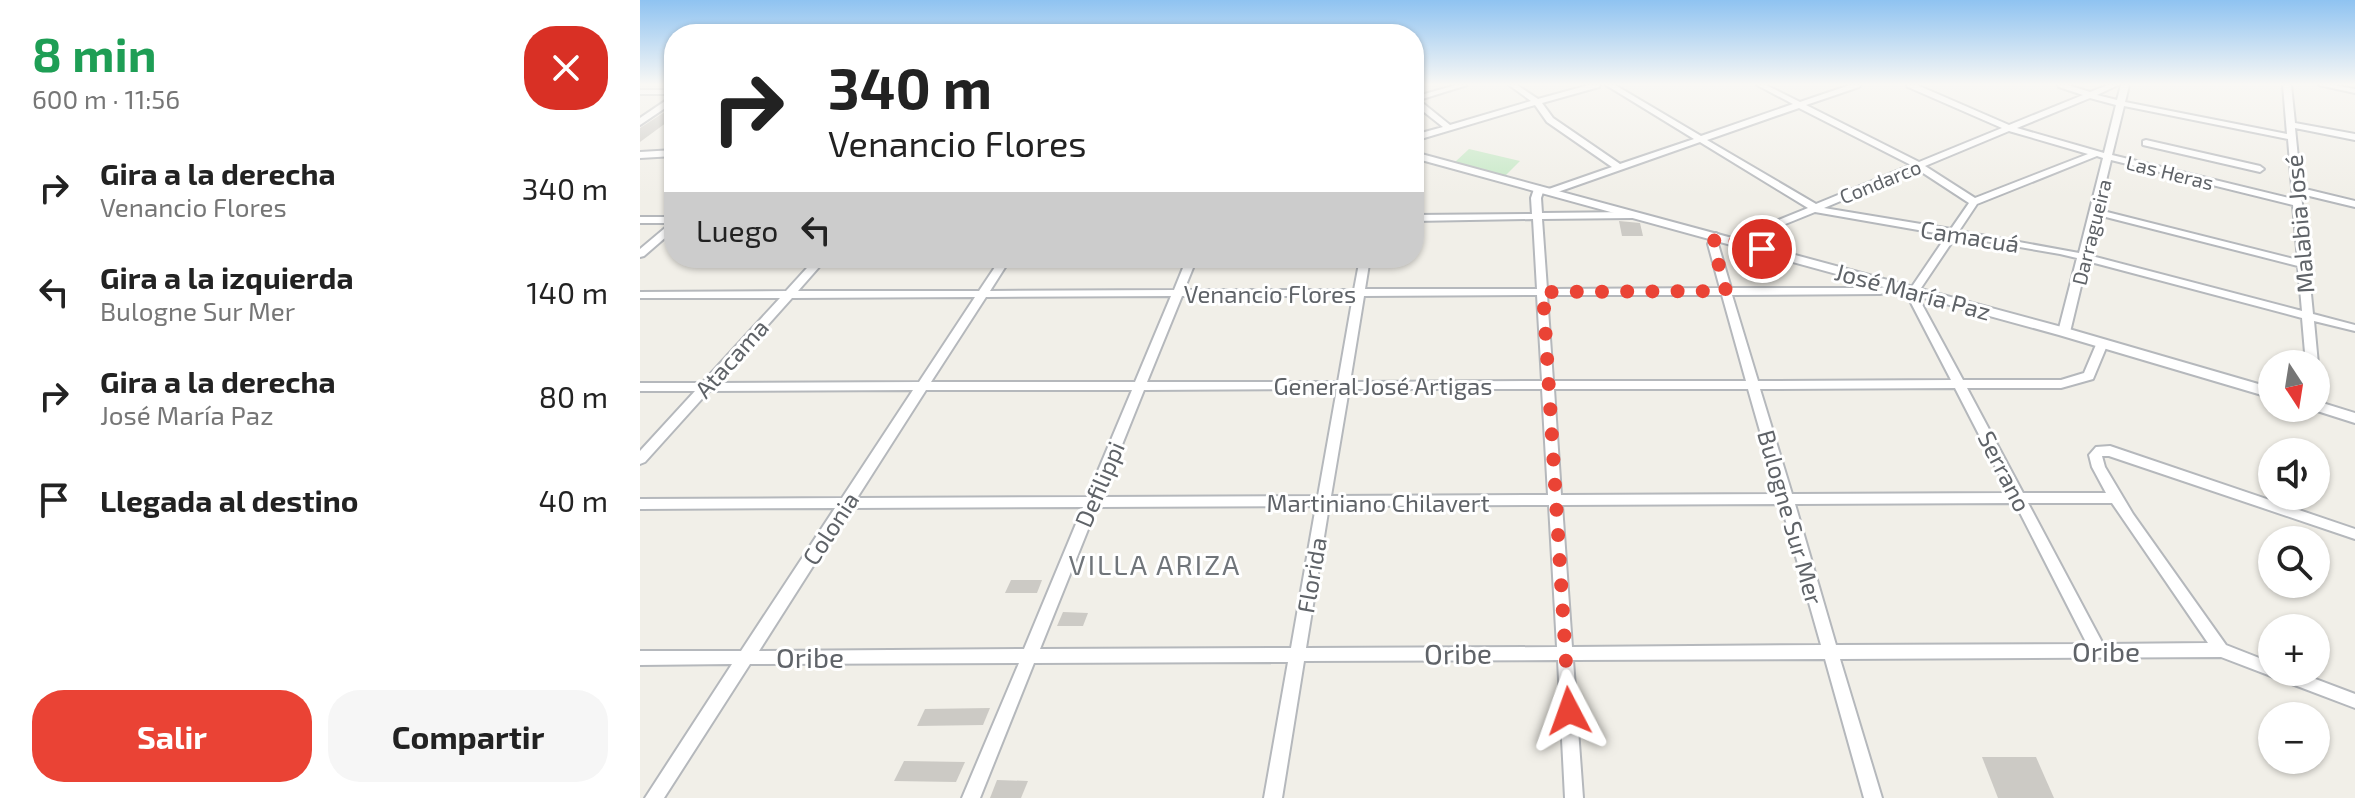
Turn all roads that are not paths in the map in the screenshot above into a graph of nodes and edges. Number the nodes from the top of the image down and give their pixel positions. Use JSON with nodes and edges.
{"nodes":[{"id":1,"x":1442,"y":122,"type":"edge"},
{"id":2,"x":1468,"y":122,"type":"edge"},
{"id":3,"x":1554,"y":122,"type":"edge"},
{"id":4,"x":1673,"y":122,"type":"edge"},
{"id":5,"x":1748,"y":122,"type":"edge"},
{"id":6,"x":1834,"y":122,"type":"edge"},
{"id":7,"x":1995,"y":122,"type":"edge"},
{"id":8,"x":2022,"y":122,"type":"edge"},
{"id":9,"x":2117,"y":122,"type":"edge"},
{"id":10,"x":2217,"y":122,"type":"edge"},
{"id":11,"x":2290,"y":125,"type":"joint"},
{"id":12,"x":1449,"y":128,"type":"junction"},
{"id":13,"x":2008,"y":128,"type":"junction"},
{"id":14,"x":1424,"y":135,"type":"edge"},
{"id":15,"x":2291,"y":137,"type":"junction"},
{"id":16,"x":2355,"y":137,"type":"edge"},
{"id":17,"x":1701,"y":139,"type":"junction"},
{"id":18,"x":2146,"y":143,"type":"dead end"},
{"id":19,"x":2097,"y":153,"type":"junction"},
{"id":20,"x":664,"y":154,"type":"edge"},
{"id":21,"x":640,"y":155,"type":"edge"},
{"id":22,"x":2189,"y":155,"type":"junction"},
{"id":23,"x":2110,"y":157,"type":"junction"},
{"id":24,"x":1424,"y":158,"type":"edge"},
{"id":25,"x":1917,"y":165,"type":"junction"},
{"id":26,"x":1617,"y":166,"type":"junction"},
{"id":27,"x":2260,"y":169,"type":"dead end"},
{"id":28,"x":2189,"y":177,"type":"junction"},
{"id":29,"x":1544,"y":190,"type":"junction"},
{"id":30,"x":2296,"y":190,"type":"junction"},
{"id":31,"x":1974,"y":202,"type":"junction"},
{"id":32,"x":2297,"y":203,"type":"junction"},
{"id":33,"x":2355,"y":204,"type":"edge"},
{"id":34,"x":1814,"y":207,"type":"junction"},
{"id":35,"x":2096,"y":212,"type":"junction"},
{"id":36,"x":1632,"y":215,"type":"junction"},
{"id":37,"x":1424,"y":218,"type":"edge"},
{"id":38,"x":1538,"y":218,"type":"junction"},
{"id":39,"x":640,"y":220,"type":"edge"},
{"id":40,"x":664,"y":221,"type":"edge"},
{"id":41,"x":664,"y":231,"type":"edge"},
{"id":42,"x":1952,"y":234,"type":"junction"},
{"id":43,"x":1716,"y":236,"type":"junction"},
{"id":44,"x":1735,"y":241,"type":"junction"},
{"id":45,"x":640,"y":254,"type":"edge"},
{"id":46,"x":2085,"y":257,"type":"junction"},
{"id":47,"x":2302,"y":264,"type":"junction"},
{"id":48,"x":813,"y":268,"type":"edge"},
{"id":49,"x":999,"y":268,"type":"edge"},
{"id":50,"x":1188,"y":268,"type":"edge"},
{"id":51,"x":1364,"y":268,"type":"edge"},
{"id":52,"x":1899,"y":287,"type":"junction"},
{"id":53,"x":1726,"y":291,"type":"junction"},
{"id":54,"x":1914,"y":291,"type":"junction"},
{"id":55,"x":1360,"y":292,"type":"junction"},
{"id":56,"x":1543,"y":292,"type":"junction"},
{"id":57,"x":983,"y":293,"type":"junction"},
{"id":58,"x":1179,"y":293,"type":"junction"},
{"id":59,"x":640,"y":295,"type":"edge"},
{"id":60,"x":788,"y":295,"type":"junction"},
{"id":61,"x":2307,"y":316,"type":"junction"},
{"id":62,"x":2355,"y":328,"type":"edge"},
{"id":63,"x":2064,"y":332,"type":"junction"},
{"id":64,"x":2102,"y":343,"type":"junction"},
{"id":65,"x":2311,"y":350,"type":"edge"},
{"id":66,"x":1345,"y":384,"type":"junction"},
{"id":67,"x":1753,"y":384,"type":"junction"},
{"id":68,"x":1960,"y":384,"type":"junction"},
{"id":69,"x":1549,"y":385,"type":"junction"},
{"id":70,"x":921,"y":386,"type":"junction"},
{"id":71,"x":1140,"y":386,"type":"junction"},
{"id":72,"x":640,"y":387,"type":"edge"},
{"id":73,"x":704,"y":387,"type":"junction"},
{"id":74,"x":2258,"y":389,"type":"edge"},
{"id":75,"x":2330,"y":410,"type":"edge"},
{"id":76,"x":2355,"y":418,"type":"edge"},
{"id":77,"x":640,"y":459,"type":"edge"},
{"id":78,"x":2116,"y":498,"type":"junction"},
{"id":79,"x":2019,"y":499,"type":"junction"},
{"id":80,"x":1786,"y":500,"type":"junction"},
{"id":81,"x":1324,"y":501,"type":"junction"},
{"id":82,"x":1555,"y":502,"type":"junction"},
{"id":83,"x":846,"y":503,"type":"junction"},
{"id":84,"x":1091,"y":503,"type":"junction"},
{"id":85,"x":640,"y":504,"type":"edge"},
{"id":86,"x":2355,"y":534,"type":"edge"},
{"id":87,"x":2221,"y":650,"type":"junction"},
{"id":88,"x":1828,"y":651,"type":"junction"},
{"id":89,"x":2099,"y":651,"type":"junction"},
{"id":90,"x":1565,"y":652,"type":"junction"},
{"id":91,"x":1298,"y":655,"type":"junction"},
{"id":92,"x":1028,"y":656,"type":"junction"},
{"id":93,"x":745,"y":657,"type":"junction"},
{"id":94,"x":640,"y":658,"type":"edge"},
{"id":95,"x":2258,"y":665,"type":"edge"},
{"id":96,"x":2315,"y":686,"type":"edge"},
{"id":97,"x":2355,"y":701,"type":"edge"},
{"id":98,"x":654,"y":798,"type":"edge"},
{"id":99,"x":971,"y":798,"type":"edge"},
{"id":100,"x":1273,"y":798,"type":"edge"},
{"id":101,"x":1574,"y":798,"type":"edge"},
{"id":102,"x":1873,"y":798,"type":"edge"}],
"edges":[{"from":1,"to":12,"type":"street"},
{"from":2,"to":12,"type":"street"},
{"from":3,"to":26,"type":"street"},
{"from":4,"to":17,"type":"street","name":"Camacuá"},
{"from":5,"to":17,"type":"street"},
{"from":6,"to":25,"type":"street"},
{"from":7,"to":13,"type":"street","name":"Las Heras"},
{"from":8,"to":13,"type":"street","name":"Condarco"},
{"from":9,"to":23,"type":"street","name":"Darragueira"},
{"from":10,"to":15,"type":"street"},
{"from":11,"to":15,"type":"street","name":"Malabia José"},
{"from":11,"to":16,"type":"street"},
{"from":12,"to":14,"type":"street"},
{"from":13,"to":19,"type":"street","name":"Las Heras"},
{"from":13,"to":25,"type":"street","name":"Condarco"},
{"from":15,"to":30,"type":"street","name":"Malabia José"},
{"from":17,"to":26,"type":"street"},
{"from":17,"to":34,"type":"street","name":"Camacuá"},
{"from":18,"to":22,"type":"street"},
{"from":19,"to":23,"type":"street","name":"Las Heras"},
{"from":19,"to":31,"type":"street"},
{"from":20,"to":21,"type":"street"},
{"from":22,"to":27,"type":"street"},
{"from":22,"to":28,"type":"street"},
{"from":23,"to":28,"type":"street","name":"Las Heras"},
{"from":23,"to":35,"type":"street","name":"Darragueira"},
{"from":24,"to":29,"type":"street","name":"José María Paz"},
{"from":25,"to":31,"type":"street"},
{"from":25,"to":34,"type":"street","name":"Condarco"},
{"from":26,"to":29,"type":"street"},
{"from":28,"to":32,"type":"street","name":"Las Heras"},
{"from":29,"to":36,"type":"street","name":"José María Paz"},
{"from":29,"to":38,"type":"street"},
{"from":30,"to":32,"type":"street","name":"Malabia José"},
{"from":30,"to":33,"type":"street"},
{"from":31,"to":42,"type":"street"},
{"from":32,"to":47,"type":"street","name":"Malabia José"},
{"from":34,"to":42,"type":"street","name":"Camacuá"},
{"from":34,"to":44,"type":"street","name":"Condarco"},
{"from":35,"to":46,"type":"street","name":"Darragueira"},
{"from":35,"to":47,"type":"street"},
{"from":36,"to":38,"type":"street"},
{"from":36,"to":43,"type":"street","name":"José María Paz"},
{"from":37,"to":38,"type":"street"},
{"from":38,"to":56,"type":"street"},
{"from":39,"to":40,"type":"street"},
{"from":41,"to":45,"type":"street"},
{"from":42,"to":46,"type":"street","name":"Camacuá"},
{"from":42,"to":54,"type":"street"},
{"from":43,"to":44,"type":"street","name":"José María Paz"},
{"from":43,"to":53,"type":"street","name":"Bulogne Sur Mer"},
{"from":44,"to":52,"type":"street","name":"José María Paz"},
{"from":46,"to":61,"type":"street","name":"Camacuá"},
{"from":46,"to":63,"type":"street","name":"Darragueira"},
{"from":47,"to":61,"type":"street","name":"Malabia José"},
{"from":48,"to":60,"type":"street","name":"Atacama"},
{"from":49,"to":57,"type":"street","name":"Colonia"},
{"from":50,"to":58,"type":"street","name":"Defilippi"},
{"from":51,"to":55,"type":"street","name":"Florida"},
{"from":52,"to":53,"type":"street","name":"Venancio Flores"},
{"from":52,"to":54,"type":"street","name":"José María Paz"},
{"from":53,"to":56,"type":"street","name":"Venancio Flores"},
{"from":53,"to":67,"type":"street","name":"Bulogne Sur Mer"},
{"from":54,"to":63,"type":"street","name":"José María Paz"},
{"from":54,"to":68,"type":"street","name":"Serrano"},
{"from":55,"to":56,"type":"street","name":"Venancio Flores"},
{"from":55,"to":58,"type":"street","name":"Venancio Flores"},
{"from":55,"to":66,"type":"street","name":"Florida"},
{"from":56,"to":69,"type":"street"},
{"from":57,"to":58,"type":"street","name":"Venancio Flores"},
{"from":57,"to":60,"type":"street","name":"Venancio Flores"},
{"from":57,"to":70,"type":"street","name":"Colonia"},
{"from":58,"to":71,"type":"street","name":"Defilippi"},
{"from":59,"to":60,"type":"street","name":"Venancio Flores"},
{"from":60,"to":73,"type":"street","name":"Atacama"},
{"from":61,"to":62,"type":"street","name":"Camacuá"},
{"from":61,"to":65,"type":"street","name":"Malabia José"},
{"from":63,"to":64,"type":"street","name":"José María Paz"},
{"from":64,"to":68,"type":"street","name":"General José Artigas"},
{"from":64,"to":74,"type":"street","name":"José María Paz"},
{"from":66,"to":69,"type":"street","name":"General José Artigas"},
{"from":66,"to":71,"type":"street","name":"General José Artigas"},
{"from":66,"to":81,"type":"street","name":"Florida"},
{"from":67,"to":68,"type":"street","name":"General José Artigas"},
{"from":67,"to":69,"type":"street","name":"General José Artigas"},
{"from":67,"to":80,"type":"street","name":"Bulogne Sur Mer"},
{"from":68,"to":79,"type":"street","name":"Serrano"},
{"from":69,"to":82,"type":"street"},
{"from":70,"to":71,"type":"street","name":"General José Artigas"},
{"from":70,"to":73,"type":"street","name":"General José Artigas"},
{"from":70,"to":83,"type":"street","name":"Colonia"},
{"from":71,"to":84,"type":"street","name":"Defilippi"},
{"from":72,"to":73,"type":"street","name":"General José Artigas"},
{"from":73,"to":77,"type":"street","name":"Atacama"},
{"from":75,"to":76,"type":"street"},
{"from":78,"to":79,"type":"street","name":"Martiniano Chilavert"},
{"from":78,"to":86,"type":"street"},
{"from":78,"to":87,"type":"street"},
{"from":79,"to":80,"type":"street","name":"Martiniano Chilavert"},
{"from":79,"to":89,"type":"street","name":"Serrano"},
{"from":80,"to":82,"type":"street","name":"Martiniano Chilavert"},
{"from":80,"to":88,"type":"street","name":"Bulogne Sur Mer"},
{"from":81,"to":82,"type":"street","name":"Martiniano Chilavert"},
{"from":81,"to":84,"type":"street","name":"Martiniano Chilavert"},
{"from":81,"to":91,"type":"street","name":"Florida"},
{"from":82,"to":90,"type":"street"},
{"from":83,"to":84,"type":"street","name":"Martiniano Chilavert"},
{"from":83,"to":85,"type":"street","name":"Martiniano Chilavert"},
{"from":83,"to":93,"type":"street","name":"Colonia"},
{"from":84,"to":92,"type":"street","name":"Defilippi"},
{"from":87,"to":89,"type":"street","name":"Oribe"},
{"from":87,"to":95,"type":"street","name":"Oribe"},
{"from":88,"to":89,"type":"street","name":"Oribe"},
{"from":88,"to":90,"type":"street","name":"Oribe"},
{"from":88,"to":102,"type":"street","name":"Bulogne Sur Mer"},
{"from":90,"to":91,"type":"street","name":"Oribe"},
{"from":90,"to":101,"type":"street"},
{"from":91,"to":92,"type":"street","name":"Oribe"},
{"from":91,"to":100,"type":"street","name":"Florida"},
{"from":92,"to":93,"type":"street","name":"Oribe"},
{"from":92,"to":99,"type":"street","name":"Defilippi"},
{"from":93,"to":94,"type":"street","name":"Oribe"},
{"from":93,"to":98,"type":"street","name":"Colonia"},
{"from":96,"to":97,"type":"street"}]}
